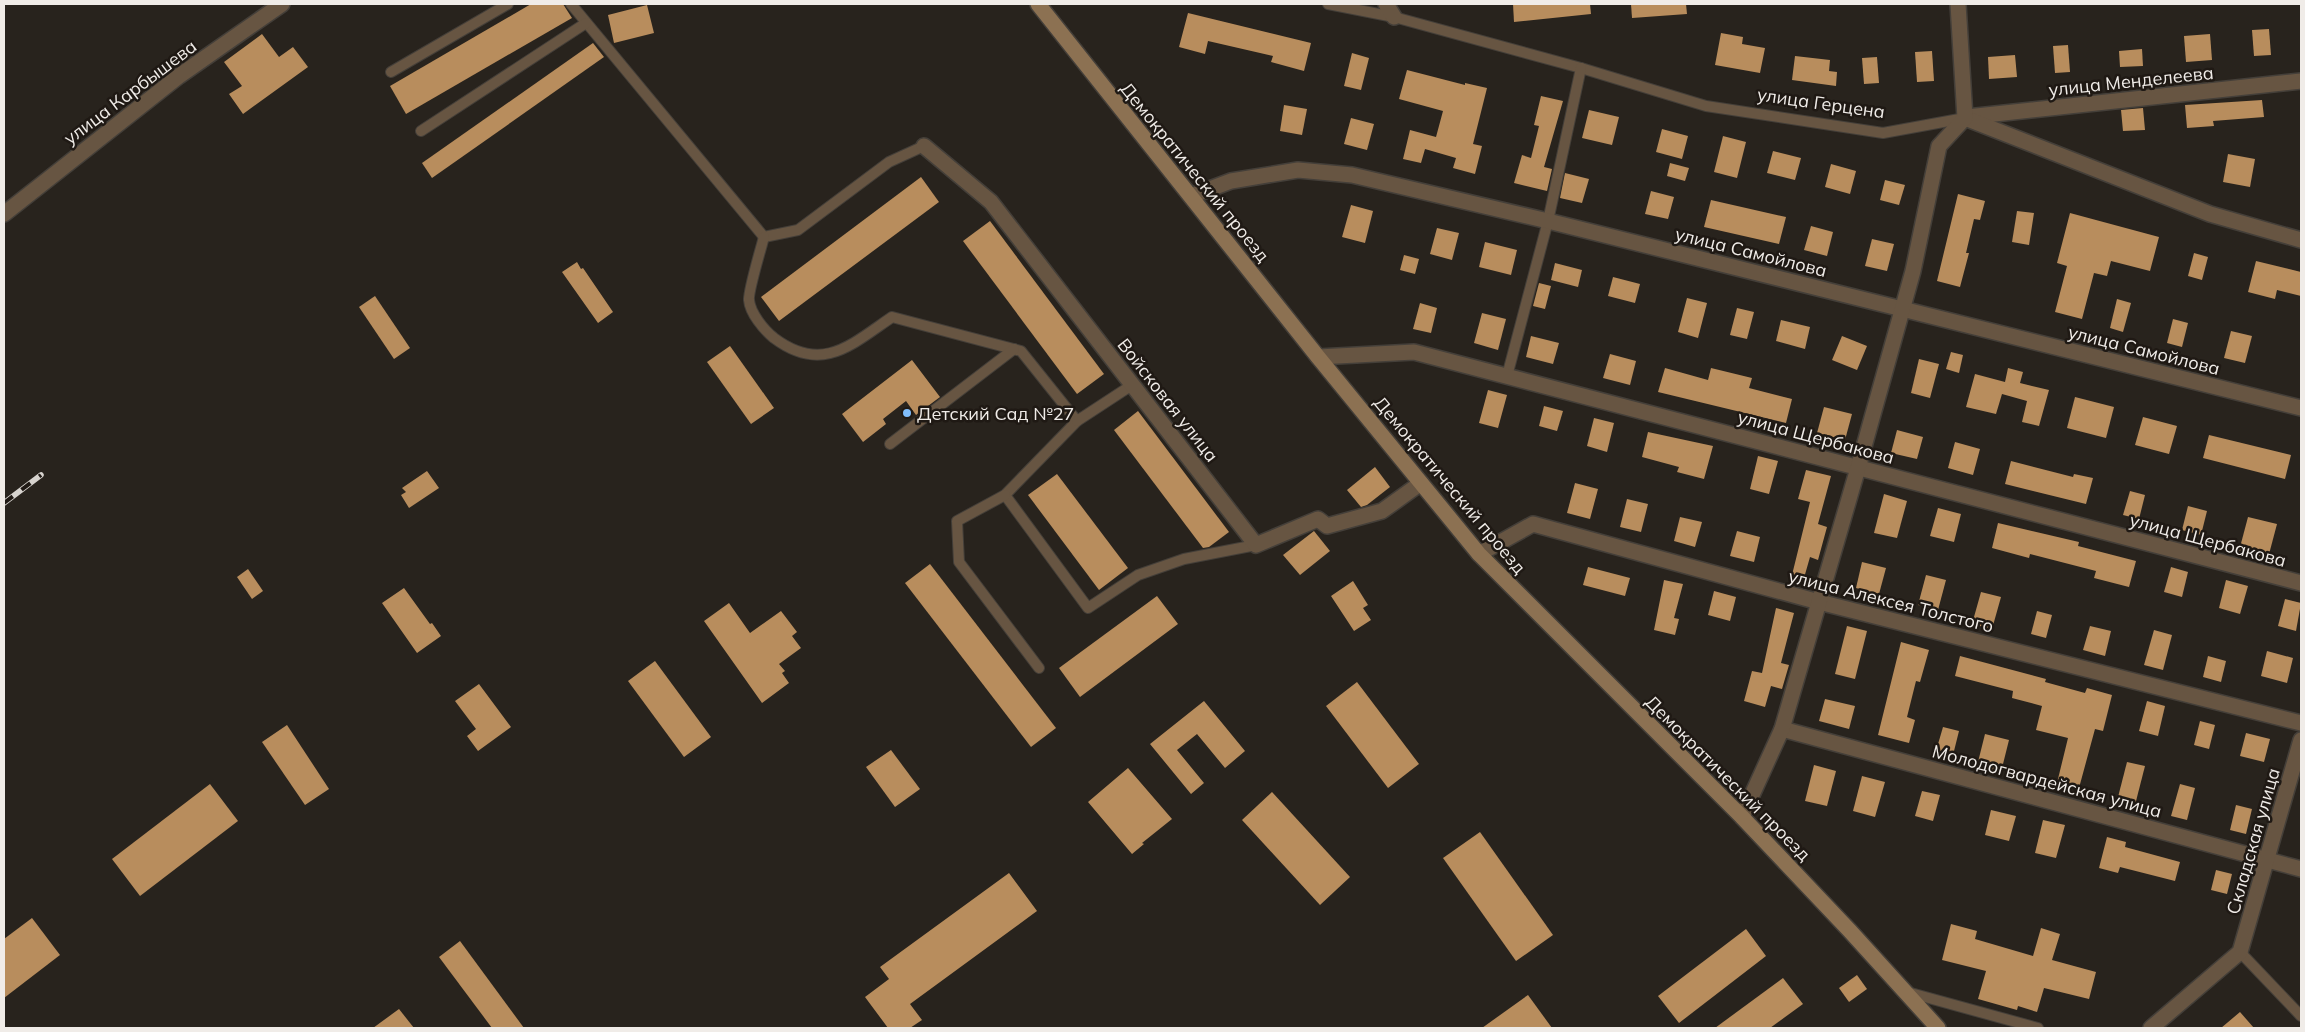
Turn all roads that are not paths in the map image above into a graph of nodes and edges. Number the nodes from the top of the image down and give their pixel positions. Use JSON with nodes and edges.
{"nodes":[{"id":1,"x":282,"y":4,"type":"edge"},
{"id":2,"x":508,"y":4,"type":"edge"},
{"id":3,"x":571,"y":4,"type":"edge"},
{"id":4,"x":1038,"y":4,"type":"edge"},
{"id":5,"x":1053,"y":4,"type":"edge"},
{"id":6,"x":1328,"y":4,"type":"edge"},
{"id":7,"x":1386,"y":4,"type":"edge"},
{"id":8,"x":1958,"y":4,"type":"edge"},
{"id":9,"x":1394,"y":17,"type":"junction"},
{"id":10,"x":1051,"y":22,"type":"junction"},
{"id":11,"x":586,"y":23,"type":"junction"},
{"id":12,"x":1581,"y":68,"type":"junction"},
{"id":13,"x":391,"y":72,"type":"dead end"},
{"id":14,"x":2301,"y":81,"type":"edge"},
{"id":15,"x":1965,"y":118,"type":"junction"},
{"id":16,"x":421,"y":131,"type":"dead end"},
{"id":17,"x":924,"y":146,"type":"joint"},
{"id":18,"x":1191,"y":196,"type":"junction"},
{"id":19,"x":4,"y":214,"type":"edge"},
{"id":20,"x":1548,"y":220,"type":"junction"},
{"id":21,"x":764,"y":237,"type":"junction"},
{"id":22,"x":2301,"y":240,"type":"edge"},
{"id":23,"x":1903,"y":310,"type":"junction"},
{"id":24,"x":1014,"y":349,"type":"junction"},
{"id":25,"x":1318,"y":357,"type":"junction"},
{"id":26,"x":1507,"y":376,"type":"junction"},
{"id":27,"x":1132,"y":385,"type":"junction"},
{"id":28,"x":2301,"y":408,"type":"edge"},
{"id":29,"x":1077,"y":421,"type":"junction"},
{"id":30,"x":890,"y":444,"type":"dead end"},
{"id":31,"x":1858,"y":468,"type":"junction"},
{"id":32,"x":1421,"y":483,"type":"junction"},
{"id":33,"x":1005,"y":495,"type":"junction"},
{"id":34,"x":1256,"y":545,"type":"junction"},
{"id":35,"x":1479,"y":554,"type":"junction"},
{"id":36,"x":2301,"y":583,"type":"edge"},
{"id":37,"x":1819,"y":602,"type":"junction"},
{"id":38,"x":1039,"y":668,"type":"dead end"},
{"id":39,"x":2301,"y":723,"type":"edge"},
{"id":40,"x":1782,"y":728,"type":"junction"},
{"id":41,"x":2301,"y":740,"type":"edge"},
{"id":42,"x":1742,"y":817,"type":"junction"},
{"id":43,"x":2267,"y":860,"type":"junction"},
{"id":44,"x":2301,"y":869,"type":"edge"},
{"id":45,"x":2240,"y":952,"type":"junction"},
{"id":46,"x":1907,"y":992,"type":"junction"},
{"id":47,"x":2301,"y":1016,"type":"edge"},
{"id":48,"x":1938,"y":1028,"type":"edge"},
{"id":49,"x":2038,"y":1028,"type":"edge"},
{"id":50,"x":2151,"y":1028,"type":"edge"}],
"edges":[{"from":1,"to":19,"type":"street","name":"улица Карбышева"},
{"from":2,"to":13,"type":"lane"},
{"from":3,"to":11,"type":"lane"},
{"from":4,"to":10,"type":"main road","name":"Демократический проезд"},
{"from":5,"to":10,"type":"main road"},
{"from":6,"to":9,"type":"lane","name":"улица Герцена"},
{"from":7,"to":9,"type":"street"},
{"from":8,"to":15,"type":"street"},
{"from":9,"to":12,"type":"lane","name":"улица Герцена"},
{"from":10,"to":18,"type":"main road","name":"Демократический проезд"},
{"from":11,"to":16,"type":"lane"},
{"from":11,"to":21,"type":"lane"},
{"from":12,"to":15,"type":"lane","name":"улица Герцена"},
{"from":12,"to":20,"type":"lane"},
{"from":14,"to":15,"type":"street","name":"улица Менделеева"},
{"from":15,"to":22,"type":"street"},
{"from":15,"to":23,"type":"street"},
{"from":17,"to":21,"type":"lane"},
{"from":17,"to":27,"type":"street","name":"Войсковая улица"},
{"from":18,"to":20,"type":"street","name":"улица Самойлова"},
{"from":18,"to":25,"type":"main road","name":"Демократический проезд"},
{"from":20,"to":23,"type":"street","name":"улица Самойлова"},
{"from":20,"to":26,"type":"lane"},
{"from":21,"to":24,"type":"lane"},
{"from":23,"to":28,"type":"street","name":"улица Самойлова"},
{"from":23,"to":31,"type":"street"},
{"from":24,"to":29,"type":"lane"},
{"from":24,"to":30,"type":"lane"},
{"from":25,"to":26,"type":"street","name":"улица Щербакова"},
{"from":25,"to":32,"type":"main road","name":"Демократический проезд"},
{"from":26,"to":31,"type":"street","name":"улица Щербакова"},
{"from":27,"to":29,"type":"lane"},
{"from":27,"to":34,"type":"street","name":"Войсковая улица"},
{"from":29,"to":33,"type":"lane"},
{"from":31,"to":36,"type":"street","name":"улица Щербакова"},
{"from":31,"to":37,"type":"street"},
{"from":32,"to":34,"type":"street"},
{"from":32,"to":35,"type":"main road","name":"Демократический проезд"},
{"from":33,"to":34,"type":"lane"},
{"from":33,"to":38,"type":"lane"},
{"from":35,"to":37,"type":"street","name":"улица Алексея Толстого"},
{"from":35,"to":42,"type":"main road","name":"Демократический проезд"},
{"from":37,"to":39,"type":"street","name":"улица Алексея Толстого"},
{"from":37,"to":40,"type":"street"},
{"from":40,"to":42,"type":"street"},
{"from":40,"to":43,"type":"street","name":"Молодогвардейская улица"},
{"from":41,"to":43,"type":"street","name":"Складская улица"},
{"from":42,"to":46,"type":"main road","name":"Демократический проезд"},
{"from":43,"to":44,"type":"street","name":"Молодогвардейская улица"},
{"from":43,"to":45,"type":"street","name":"Складская улица"},
{"from":45,"to":47,"type":"lane"},
{"from":45,"to":50,"type":"street"},
{"from":46,"to":48,"type":"main road","name":"Демократический проезд"},
{"from":46,"to":49,"type":"lane"}]}
